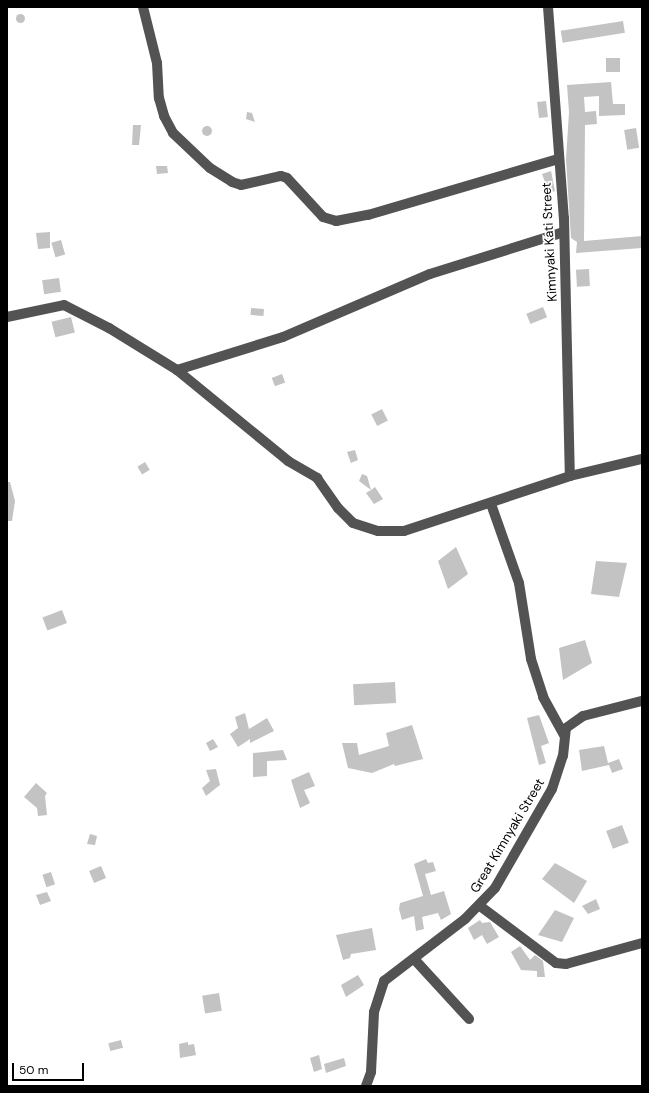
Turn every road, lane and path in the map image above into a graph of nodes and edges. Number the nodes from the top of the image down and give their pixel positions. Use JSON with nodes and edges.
{"nodes":[{"id":1,"x":143,"y":7,"type":"edge"},
{"id":2,"x":548,"y":7,"type":"edge"},
{"id":3,"x":558,"y":159,"type":"junction"},
{"id":4,"x":564,"y":232,"type":"junction"},
{"id":5,"x":7,"y":317,"type":"edge"},
{"id":6,"x":178,"y":370,"type":"junction"},
{"id":7,"x":642,"y":459,"type":"edge"},
{"id":8,"x":570,"y":476,"type":"junction"},
{"id":9,"x":491,"y":504,"type":"junction"},
{"id":10,"x":642,"y":701,"type":"edge"},
{"id":11,"x":564,"y":735,"type":"junction"},
{"id":12,"x":480,"y":906,"type":"junction"},
{"id":13,"x":642,"y":943,"type":"edge"},
{"id":14,"x":415,"y":960,"type":"junction"},
{"id":15,"x":469,"y":1019,"type":"dead end"},
{"id":16,"x":366,"y":1086,"type":"edge"}],
"edges":[{"from":1,"to":3,"type":"street"},
{"from":2,"to":3,"type":"street","name":"Kimnyaki Kati Street"},
{"from":3,"to":4,"type":"street","name":"Kimnyaki Kati Street"},
{"from":4,"to":6,"type":"street"},
{"from":4,"to":8,"type":"street","name":"Kimnyaki Kati Street"},
{"from":5,"to":6,"type":"street"},
{"from":6,"to":9,"type":"street"},
{"from":7,"to":8,"type":"street"},
{"from":8,"to":9,"type":"street"},
{"from":9,"to":11,"type":"street"},
{"from":10,"to":11,"type":"street"},
{"from":11,"to":12,"type":"street","name":"Great Kimnyaki Street"},
{"from":12,"to":13,"type":"street"},
{"from":12,"to":14,"type":"street","name":"Great Kimnyaki Street"},
{"from":14,"to":15,"type":"street"},
{"from":14,"to":16,"type":"street","name":"Great Kimnyaki Street"}]}
